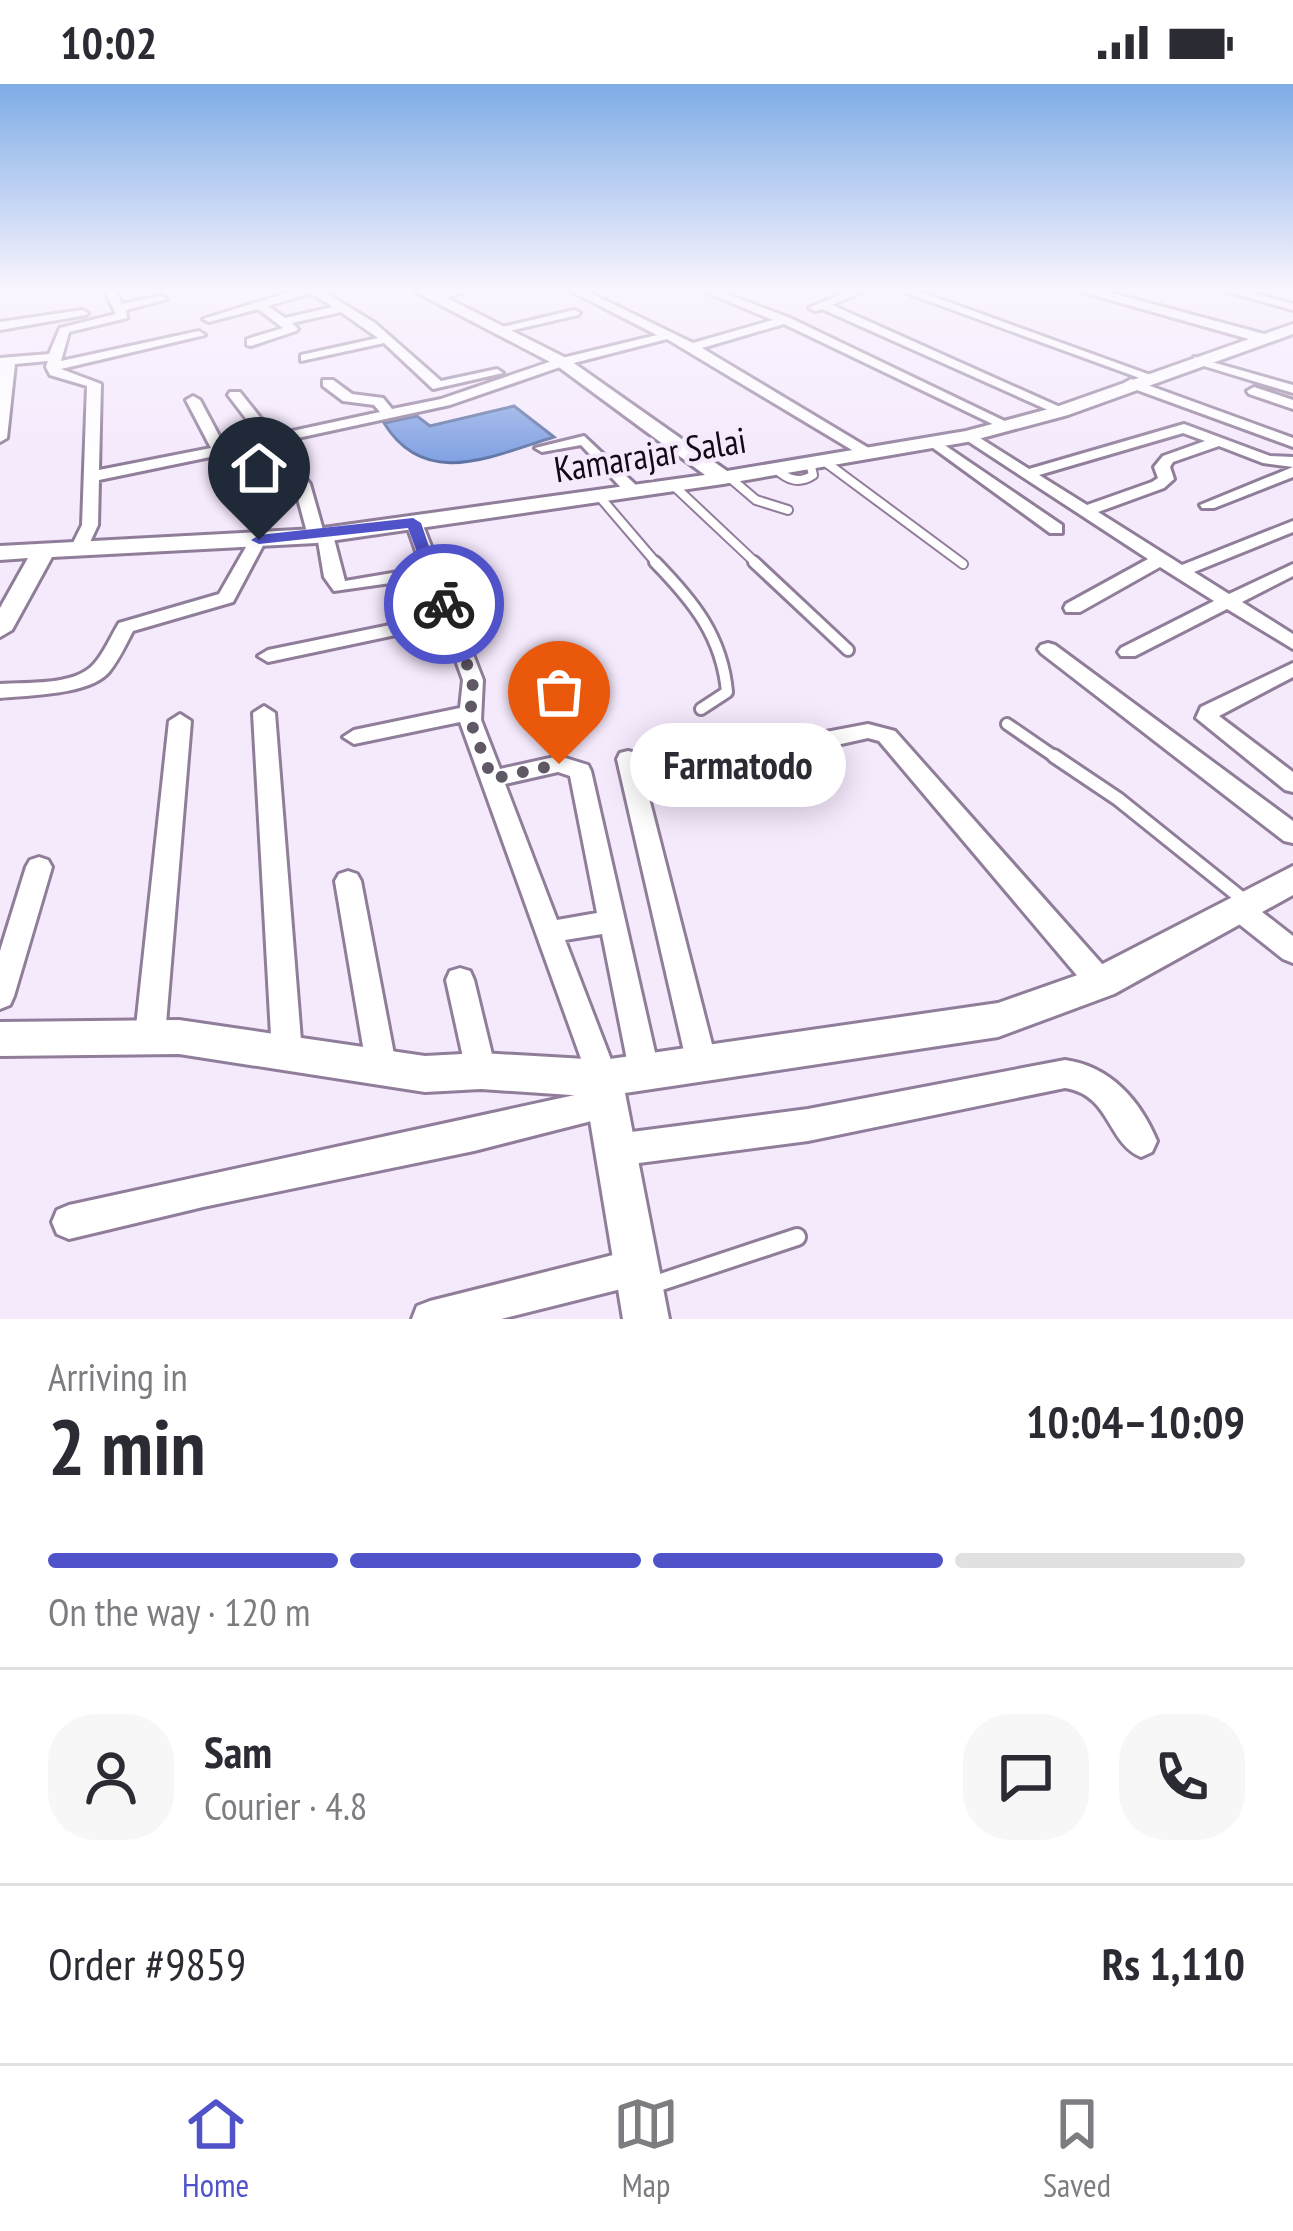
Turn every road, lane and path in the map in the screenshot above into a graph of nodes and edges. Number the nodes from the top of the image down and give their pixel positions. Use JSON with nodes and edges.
{"nodes":[{"id":1,"x":57,"y":349,"type":"edge"},
{"id":2,"x":125,"y":349,"type":"edge"},
{"id":3,"x":345,"y":349,"type":"edge"},
{"id":4,"x":397,"y":349,"type":"edge"},
{"id":5,"x":536,"y":349,"type":"edge"},
{"id":6,"x":612,"y":349,"type":"edge"},
{"id":7,"x":696,"y":349,"type":"edge"},
{"id":8,"x":846,"y":349,"type":"edge"},
{"id":9,"x":921,"y":349,"type":"edge"},
{"id":10,"x":1057,"y":349,"type":"edge"},
{"id":11,"x":1231,"y":349,"type":"edge"},
{"id":12,"x":305,"y":358,"type":"dead end"},
{"id":13,"x":1198,"y":360,"type":"junction"},
{"id":14,"x":559,"y":361,"type":"junction"},
{"id":15,"x":4,"y":362,"type":"edge"},
{"id":16,"x":53,"y":362,"type":"junction"},
{"id":17,"x":506,"y":376,"type":"junction"},
{"id":18,"x":1140,"y":380,"type":"junction"},
{"id":19,"x":328,"y":383,"type":"dead end"},
{"id":20,"x":438,"y":386,"type":"junction"},
{"id":21,"x":1242,"y":387,"type":"dead end"},
{"id":22,"x":1293,"y":389,"type":"edge"},
{"id":23,"x":235,"y":395,"type":"dead end"},
{"id":24,"x":193,"y":400,"type":"dead end"},
{"id":25,"x":454,"y":400,"type":"junction"},
{"id":26,"x":1293,"y":405,"type":"edge"},
{"id":27,"x":1062,"y":411,"type":"junction"},
{"id":28,"x":390,"y":415,"type":"junction"},
{"id":29,"x":1008,"y":426,"type":"junction"},
{"id":30,"x":968,"y":436,"type":"junction"},
{"id":31,"x":0,"y":438,"type":"edge"},
{"id":32,"x":270,"y":440,"type":"junction"},
{"id":33,"x":1220,"y":440,"type":"junction"},
{"id":34,"x":934,"y":442,"type":"junction"},
{"id":35,"x":1293,"y":443,"type":"edge"},
{"id":36,"x":542,"y":448,"type":"dead end"},
{"id":37,"x":221,"y":453,"type":"junction"},
{"id":38,"x":867,"y":453,"type":"junction"},
{"id":39,"x":817,"y":462,"type":"junction"},
{"id":40,"x":1293,"y":463,"type":"edge"},
{"id":41,"x":1293,"y":472,"type":"edge"},
{"id":42,"x":1027,"y":474,"type":"junction"},
{"id":43,"x":94,"y":476,"type":"junction"},
{"id":44,"x":726,"y":478,"type":"junction"},
{"id":45,"x":673,"y":485,"type":"junction"},
{"id":46,"x":633,"y":491,"type":"junction"},
{"id":47,"x":599,"y":496,"type":"junction"},
{"id":48,"x":1208,"y":505,"type":"dead end"},
{"id":49,"x":788,"y":510,"type":"dead end"},
{"id":50,"x":1085,"y":511,"type":"junction"},
{"id":51,"x":413,"y":523,"type":"junction"},
{"id":52,"x":1293,"y":526,"type":"edge"},
{"id":53,"x":1056,"y":529,"type":"dead end"},
{"id":54,"x":321,"y":536,"type":"junction"},
{"id":55,"x":259,"y":540,"type":"junction"},
{"id":56,"x":78,"y":550,"type":"junction"},
{"id":57,"x":43,"y":552,"type":"junction"},
{"id":58,"x":0,"y":554,"type":"edge"},
{"id":59,"x":1161,"y":559,"type":"junction"},
{"id":60,"x":963,"y":564,"type":"dead end"},
{"id":61,"x":1293,"y":569,"type":"edge"},
{"id":62,"x":432,"y":572,"type":"junction"},
{"id":63,"x":1180,"y":572,"type":"junction"},
{"id":64,"x":1228,"y":603,"type":"junction"},
{"id":65,"x":1073,"y":608,"type":"dead end"},
{"id":66,"x":450,"y":618,"type":"junction"},
{"id":67,"x":0,"y":630,"type":"edge"},
{"id":68,"x":1293,"y":643,"type":"edge"},
{"id":69,"x":1048,"y":649,"type":"dead end"},
{"id":70,"x":848,"y":650,"type":"dead end"},
{"id":71,"x":1128,"y":652,"type":"dead end"},
{"id":72,"x":268,"y":656,"type":"dead end"},
{"id":73,"x":1293,"y":669,"type":"edge"},
{"id":74,"x":0,"y":691,"type":"edge"},
{"id":75,"x":701,"y":709,"type":"dead end"},
{"id":76,"x":264,"y":713,"type":"dead end"},
{"id":77,"x":470,"y":713,"type":"junction"},
{"id":78,"x":180,"y":721,"type":"dead end"},
{"id":79,"x":1007,"y":724,"type":"dead end"},
{"id":80,"x":354,"y":737,"type":"dead end"},
{"id":81,"x":810,"y":743,"type":"dead end"},
{"id":82,"x":628,"y":760,"type":"dead end"},
{"id":83,"x":492,"y":779,"type":"junction"},
{"id":84,"x":1293,"y":784,"type":"edge"},
{"id":85,"x":1293,"y":833,"type":"edge"},
{"id":86,"x":39,"y":867,"type":"dead end"},
{"id":87,"x":1293,"y":879,"type":"edge"},
{"id":88,"x":348,"y":881,"type":"dead end"},
{"id":89,"x":1244,"y":907,"type":"junction"},
{"id":90,"x":610,"y":922,"type":"junction"},
{"id":91,"x":549,"y":932,"type":"junction"},
{"id":92,"x":1293,"y":952,"type":"edge"},
{"id":93,"x":460,"y":980,"type":"dead end"},
{"id":94,"x":1102,"y":983,"type":"junction"},
{"id":95,"x":0,"y":997,"type":"edge"},
{"id":96,"x":150,"y":1036,"type":"junction"},
{"id":97,"x":0,"y":1039,"type":"edge"},
{"id":98,"x":287,"y":1053,"type":"junction"},
{"id":99,"x":701,"y":1060,"type":"junction"},
{"id":100,"x":382,"y":1070,"type":"junction"},
{"id":101,"x":481,"y":1071,"type":"junction"},
{"id":102,"x":618,"y":1083,"type":"junction"},
{"id":103,"x":1141,"y":1141,"type":"dead end"},
{"id":104,"x":616,"y":1150,"type":"junction"},
{"id":105,"x":69,"y":1222,"type":"dead end"},
{"id":106,"x":797,"y":1237,"type":"dead end"},
{"id":107,"x":641,"y":1291,"type":"edge"},
{"id":108,"x":430,"y":1319,"type":"edge"}],
"edges":[{"from":1,"to":16,"type":"street"},
{"from":2,"to":16,"type":"street"},
{"from":3,"to":12,"type":"street"},
{"from":4,"to":20,"type":"street"},
{"from":5,"to":14,"type":"street"},
{"from":6,"to":14,"type":"street"},
{"from":7,"to":38,"type":"street"},
{"from":8,"to":29,"type":"street"},
{"from":9,"to":27,"type":"street"},
{"from":10,"to":18,"type":"street"},
{"from":11,"to":13,"type":"street","name":"Kamarajar Salai"},
{"from":13,"to":18,"type":"street","name":"Kamarajar Salai"},
{"from":13,"to":22,"type":"street"},
{"from":14,"to":17,"type":"street"},
{"from":14,"to":44,"type":"street"},
{"from":15,"to":16,"type":"street"},
{"from":15,"to":31,"type":"street"},
{"from":16,"to":43,"type":"street"},
{"from":17,"to":20,"type":"street"},
{"from":17,"to":25,"type":"street"},
{"from":18,"to":27,"type":"street","name":"Kamarajar Salai"},
{"from":18,"to":35,"type":"street"},
{"from":19,"to":28,"type":"street"},
{"from":20,"to":25,"type":"street"},
{"from":21,"to":26,"type":"street"},
{"from":23,"to":32,"type":"street"},
{"from":24,"to":37,"type":"street"},
{"from":25,"to":28,"type":"street"},
{"from":27,"to":29,"type":"street","name":"Kamarajar Salai"},
{"from":28,"to":32,"type":"street"},
{"from":29,"to":30,"type":"street","name":"Kamarajar Salai"},
{"from":30,"to":34,"type":"street","name":"Kamarajar Salai"},
{"from":30,"to":42,"type":"street"},
{"from":32,"to":37,"type":"street"},
{"from":32,"to":54,"type":"street"},
{"from":33,"to":40,"type":"street"},
{"from":33,"to":42,"type":"street"},
{"from":33,"to":50,"type":"street"},
{"from":34,"to":38,"type":"street","name":"Kamarajar Salai"},
{"from":34,"to":53,"type":"street"},
{"from":36,"to":46,"type":"street"},
{"from":37,"to":43,"type":"street"},
{"from":38,"to":39,"type":"street","name":"Kamarajar Salai"},
{"from":39,"to":44,"type":"street","name":"Kamarajar Salai"},
{"from":39,"to":60,"type":"lane"},
{"from":41,"to":48,"type":"street"},
{"from":42,"to":50,"type":"street"},
{"from":43,"to":56,"type":"street"},
{"from":44,"to":45,"type":"street","name":"Kamarajar Salai"},
{"from":44,"to":49,"type":"lane"},
{"from":45,"to":46,"type":"street","name":"Kamarajar Salai"},
{"from":45,"to":70,"type":"lane"},
{"from":46,"to":47,"type":"street","name":"Kamarajar Salai"},
{"from":47,"to":51,"type":"street","name":"Kamarajar Salai"},
{"from":47,"to":75,"type":"lane"},
{"from":50,"to":59,"type":"street"},
{"from":51,"to":54,"type":"street","name":"Kamarajar Salai"},
{"from":51,"to":62,"type":"street"},
{"from":52,"to":63,"type":"street"},
{"from":54,"to":55,"type":"street","name":"Kamarajar Salai"},
{"from":54,"to":62,"type":"street"},
{"from":55,"to":56,"type":"street","name":"Kamarajar Salai"},
{"from":55,"to":74,"type":"street"},
{"from":56,"to":57,"type":"street","name":"Kamarajar Salai"},
{"from":57,"to":58,"type":"street","name":"Kamarajar Salai"},
{"from":57,"to":67,"type":"street"},
{"from":59,"to":63,"type":"street"},
{"from":59,"to":65,"type":"street"},
{"from":61,"to":64,"type":"street"},
{"from":62,"to":66,"type":"street"},
{"from":63,"to":64,"type":"street"},
{"from":64,"to":68,"type":"street"},
{"from":64,"to":71,"type":"street"},
{"from":66,"to":72,"type":"street"},
{"from":66,"to":77,"type":"street"},
{"from":69,"to":85,"type":"street"},
{"from":73,"to":84,"type":"street"},
{"from":76,"to":98,"type":"street"},
{"from":77,"to":80,"type":"street"},
{"from":77,"to":83,"type":"street"},
{"from":78,"to":96,"type":"street"},
{"from":79,"to":89,"type":"lane"},
{"from":81,"to":94,"type":"street"},
{"from":82,"to":99,"type":"street"},
{"from":83,"to":90,"type":"street"},
{"from":83,"to":91,"type":"street"},
{"from":86,"to":95,"type":"street"},
{"from":87,"to":89,"type":"street"},
{"from":88,"to":100,"type":"street"},
{"from":89,"to":92,"type":"street"},
{"from":89,"to":94,"type":"street"},
{"from":90,"to":91,"type":"street"},
{"from":90,"to":102,"type":"street"},
{"from":91,"to":102,"type":"street"},
{"from":93,"to":101,"type":"street"},
{"from":94,"to":99,"type":"street"},
{"from":96,"to":97,"type":"street"},
{"from":96,"to":98,"type":"street"},
{"from":98,"to":100,"type":"street"},
{"from":99,"to":102,"type":"street"},
{"from":100,"to":101,"type":"street"},
{"from":101,"to":102,"type":"street"},
{"from":102,"to":104,"type":"street"},
{"from":102,"to":105,"type":"street"},
{"from":103,"to":104,"type":"street"},
{"from":104,"to":107,"type":"street"},
{"from":106,"to":107,"type":"lane"},
{"from":107,"to":108,"type":"street"}]}
